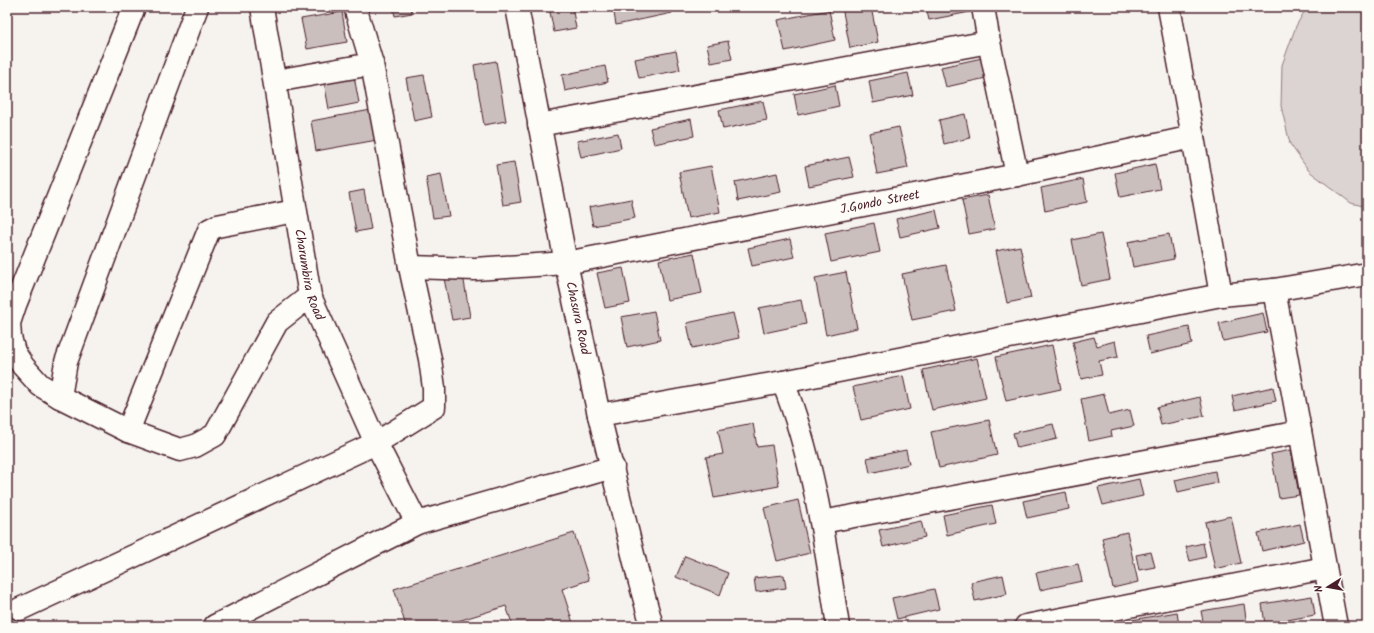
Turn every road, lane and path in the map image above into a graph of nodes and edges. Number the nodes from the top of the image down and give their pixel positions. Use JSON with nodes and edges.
{"nodes":[{"id":1,"x":134,"y":7,"type":"edge"},
{"id":2,"x":197,"y":7,"type":"edge"},
{"id":3,"x":262,"y":7,"type":"edge"},
{"id":4,"x":355,"y":7,"type":"edge"},
{"id":5,"x":517,"y":7,"type":"edge"},
{"id":6,"x":983,"y":7,"type":"edge"},
{"id":7,"x":1169,"y":7,"type":"edge"},
{"id":8,"x":990,"y":42,"type":"junction"},
{"id":9,"x":372,"y":64,"type":"junction"},
{"id":10,"x":275,"y":81,"type":"junction"},
{"id":11,"x":539,"y":125,"type":"junction"},
{"id":12,"x":1194,"y":137,"type":"junction"},
{"id":13,"x":1017,"y":175,"type":"junction"},
{"id":14,"x":295,"y":211,"type":"junction"},
{"id":15,"x":566,"y":263,"type":"junction"},
{"id":16,"x":410,"y":267,"type":"junction"},
{"id":17,"x":1367,"y":274,"type":"edge"},
{"id":18,"x":1274,"y":290,"type":"junction"},
{"id":19,"x":1220,"y":295,"type":"junction"},
{"id":20,"x":310,"y":296,"type":"junction"},
{"id":21,"x":783,"y":382,"type":"junction"},
{"id":22,"x":60,"y":398,"type":"junction"},
{"id":23,"x":599,"y":415,"type":"junction"},
{"id":24,"x":128,"y":431,"type":"junction"},
{"id":25,"x":1300,"y":432,"type":"junction"},
{"id":26,"x":376,"y":443,"type":"junction"},
{"id":27,"x":613,"y":467,"type":"junction"},
{"id":28,"x":822,"y":522,"type":"junction"},
{"id":29,"x":417,"y":523,"type":"junction"},
{"id":30,"x":1325,"y":568,"type":"junction"},
{"id":31,"x":20,"y":609,"type":"dead end"},
{"id":32,"x":215,"y":626,"type":"edge"},
{"id":33,"x":652,"y":626,"type":"edge"},
{"id":34,"x":838,"y":626,"type":"edge"},
{"id":35,"x":1026,"y":626,"type":"edge"},
{"id":36,"x":1336,"y":626,"type":"edge"}],
"edges":[{"from":1,"to":22,"type":"street"},
{"from":2,"to":22,"type":"street"},
{"from":3,"to":10,"type":"street","name":"Charumbira Road"},
{"from":4,"to":9,"type":"street"},
{"from":5,"to":11,"type":"street","name":"Chasura Road"},
{"from":6,"to":8,"type":"street"},
{"from":7,"to":12,"type":"street"},
{"from":8,"to":11,"type":"street"},
{"from":8,"to":13,"type":"street"},
{"from":9,"to":10,"type":"street"},
{"from":9,"to":16,"type":"street"},
{"from":10,"to":14,"type":"street","name":"Charumbira Road"},
{"from":11,"to":15,"type":"street","name":"Chasura Road"},
{"from":12,"to":13,"type":"street","name":"J.Gondo Street"},
{"from":12,"to":19,"type":"street"},
{"from":13,"to":15,"type":"street","name":"J.Gondo Street"},
{"from":14,"to":20,"type":"street","name":"Charumbira Road"},
{"from":14,"to":24,"type":"street"},
{"from":15,"to":16,"type":"street","name":"J.Gondo Street"},
{"from":15,"to":23,"type":"street","name":"Chasura Road"},
{"from":16,"to":26,"type":"street"},
{"from":17,"to":18,"type":"street"},
{"from":18,"to":19,"type":"street"},
{"from":18,"to":25,"type":"street"},
{"from":19,"to":21,"type":"street"},
{"from":20,"to":24,"type":"street"},
{"from":20,"to":26,"type":"street","name":"Charumbira Road"},
{"from":21,"to":23,"type":"street"},
{"from":21,"to":28,"type":"street"},
{"from":22,"to":24,"type":"street"},
{"from":23,"to":27,"type":"street","name":"Chasura Road"},
{"from":25,"to":28,"type":"street"},
{"from":25,"to":30,"type":"street"},
{"from":26,"to":29,"type":"street","name":"Charumbira Road"},
{"from":26,"to":31,"type":"street"},
{"from":27,"to":29,"type":"street"},
{"from":27,"to":33,"type":"street","name":"Chasura Road"},
{"from":28,"to":34,"type":"street"},
{"from":29,"to":32,"type":"street"},
{"from":30,"to":35,"type":"street"},
{"from":30,"to":36,"type":"street"}]}
